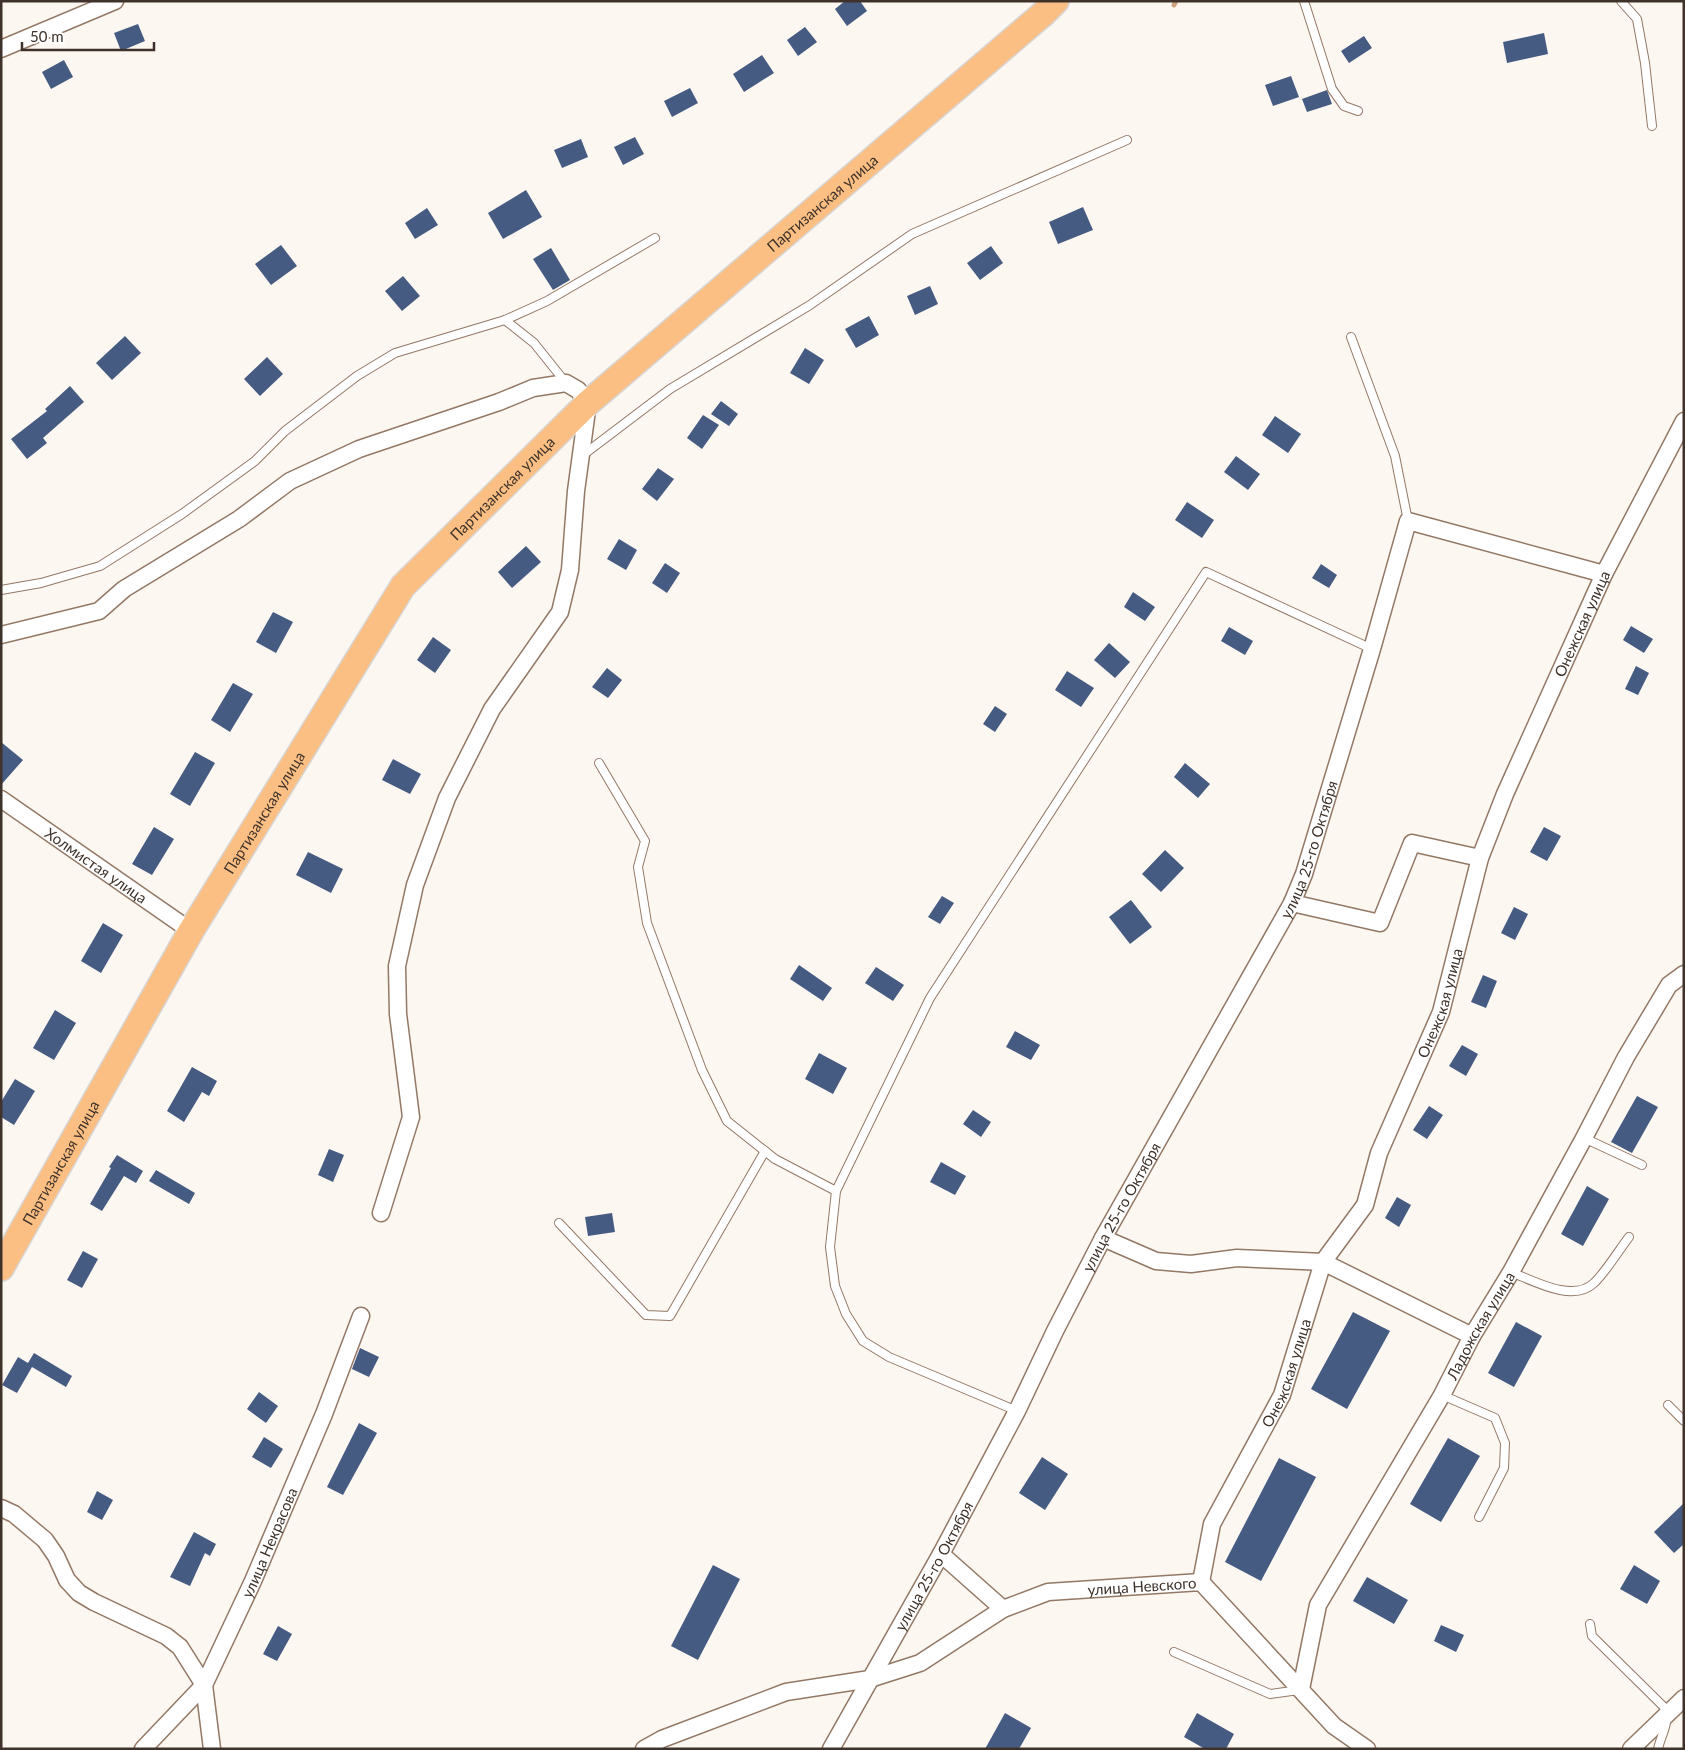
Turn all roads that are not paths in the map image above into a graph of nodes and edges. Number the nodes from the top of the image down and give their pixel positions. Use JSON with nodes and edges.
{"nodes":[{"id":1,"x":115,"y":1,"type":"edge"},
{"id":2,"x":1056,"y":1,"type":"edge"},
{"id":3,"x":1304,"y":1,"type":"edge"},
{"id":4,"x":1621,"y":1,"type":"edge"},
{"id":5,"x":1,"y":49,"type":"edge"},
{"id":6,"x":1358,"y":111,"type":"dead end"},
{"id":7,"x":1652,"y":126,"type":"dead end"},
{"id":8,"x":1127,"y":140,"type":"dead end"},
{"id":9,"x":655,"y":238,"type":"dead end"},
{"id":10,"x":505,"y":320,"type":"junction"},
{"id":11,"x":1351,"y":337,"type":"dead end"},
{"id":12,"x":566,"y":383,"type":"junction"},
{"id":13,"x":588,"y":404,"type":"junction"},
{"id":14,"x":1684,"y":421,"type":"edge"},
{"id":15,"x":579,"y":458,"type":"junction"},
{"id":16,"x":1408,"y":521,"type":"junction"},
{"id":17,"x":1604,"y":574,"type":"junction"},
{"id":18,"x":1,"y":590,"type":"edge"},
{"id":19,"x":1,"y":634,"type":"edge"},
{"id":20,"x":1372,"y":649,"type":"junction"},
{"id":21,"x":599,"y":763,"type":"dead end"},
{"id":22,"x":1,"y":799,"type":"edge"},
{"id":23,"x":1480,"y":858,"type":"junction"},
{"id":24,"x":1292,"y":903,"type":"junction"},
{"id":25,"x":191,"y":931,"type":"junction"},
{"id":26,"x":1684,"y":974,"type":"edge"},
{"id":27,"x":1584,"y":1138,"type":"junction"},
{"id":28,"x":765,"y":1151,"type":"junction"},
{"id":29,"x":1642,"y":1165,"type":"dead end"},
{"id":30,"x":836,"y":1191,"type":"junction"},
{"id":31,"x":381,"y":1213,"type":"dead end"},
{"id":32,"x":559,"y":1223,"type":"dead end"},
{"id":33,"x":1629,"y":1237,"type":"dead end"},
{"id":34,"x":1103,"y":1238,"type":"junction"},
{"id":35,"x":1323,"y":1262,"type":"junction"},
{"id":36,"x":1,"y":1268,"type":"edge"},
{"id":37,"x":1511,"y":1272,"type":"junction"},
{"id":38,"x":361,"y":1316,"type":"dead end"},
{"id":39,"x":1472,"y":1336,"type":"junction"},
{"id":40,"x":1442,"y":1396,"type":"junction"},
{"id":41,"x":1668,"y":1405,"type":"dead end"},
{"id":42,"x":1017,"y":1411,"type":"junction"},
{"id":43,"x":1684,"y":1421,"type":"edge"},
{"id":44,"x":1,"y":1508,"type":"edge"},
{"id":45,"x":1480,"y":1517,"type":"dead end"},
{"id":46,"x":941,"y":1554,"type":"junction"},
{"id":47,"x":1201,"y":1582,"type":"junction"},
{"id":48,"x":1003,"y":1609,"type":"junction"},
{"id":49,"x":1590,"y":1624,"type":"dead end"},
{"id":50,"x":1174,"y":1652,"type":"dead end"},
{"id":51,"x":870,"y":1679,"type":"junction"},
{"id":52,"x":204,"y":1685,"type":"junction"},
{"id":53,"x":1301,"y":1689,"type":"junction"},
{"id":54,"x":1684,"y":1698,"type":"edge"},
{"id":55,"x":1667,"y":1714,"type":"junction"},
{"id":56,"x":143,"y":1749,"type":"edge"},
{"id":57,"x":212,"y":1749,"type":"edge"},
{"id":58,"x":644,"y":1749,"type":"edge"},
{"id":59,"x":831,"y":1749,"type":"edge"},
{"id":60,"x":1367,"y":1749,"type":"edge"},
{"id":61,"x":1630,"y":1749,"type":"edge"},
{"id":62,"x":1658,"y":1749,"type":"edge"}],
"edges":[{"from":1,"to":5,"type":"street"},
{"from":2,"to":13,"type":"main road","name":"Партизанская улица"},
{"from":3,"to":6,"type":"lane"},
{"from":4,"to":7,"type":"lane"},
{"from":8,"to":15,"type":"lane"},
{"from":9,"to":10,"type":"lane"},
{"from":10,"to":12,"type":"lane"},
{"from":10,"to":18,"type":"lane"},
{"from":11,"to":16,"type":"lane"},
{"from":12,"to":13,"type":"street"},
{"from":12,"to":19,"type":"street"},
{"from":13,"to":15,"type":"street"},
{"from":13,"to":25,"type":"main road","name":"Партизанская улица"},
{"from":14,"to":17,"type":"street","name":"Онежская улица"},
{"from":15,"to":31,"type":"street"},
{"from":16,"to":17,"type":"street"},
{"from":16,"to":20,"type":"street","name":"улица 25-го Октября"},
{"from":17,"to":23,"type":"street","name":"Онежская улица"},
{"from":20,"to":24,"type":"street","name":"улица 25-го Октября"},
{"from":20,"to":30,"type":"lane"},
{"from":21,"to":28,"type":"lane"},
{"from":22,"to":25,"type":"street","name":"Холмистая улица"},
{"from":23,"to":24,"type":"street"},
{"from":23,"to":35,"type":"street","name":"Онежская улица"},
{"from":24,"to":34,"type":"street","name":"улица 25-го Октября"},
{"from":25,"to":36,"type":"main road","name":"Партизанская улица"},
{"from":26,"to":27,"type":"street","name":"Ладожская улица"},
{"from":27,"to":29,"type":"lane"},
{"from":27,"to":37,"type":"street","name":"Ладожская улица"},
{"from":28,"to":30,"type":"lane"},
{"from":28,"to":32,"type":"lane"},
{"from":30,"to":42,"type":"lane"},
{"from":33,"to":37,"type":"lane"},
{"from":34,"to":35,"type":"street"},
{"from":34,"to":42,"type":"street","name":"улица 25-го Октября"},
{"from":35,"to":39,"type":"street"},
{"from":35,"to":47,"type":"street","name":"Онежская улица"},
{"from":37,"to":39,"type":"street","name":"Ладожская улица"},
{"from":38,"to":52,"type":"street","name":"улица Некрасова"},
{"from":39,"to":40,"type":"street","name":"Ладожская улица"},
{"from":40,"to":45,"type":"lane"},
{"from":40,"to":53,"type":"street","name":"Ладожская улица"},
{"from":41,"to":43,"type":"lane"},
{"from":42,"to":46,"type":"street","name":"улица 25-го Октября"},
{"from":44,"to":52,"type":"street"},
{"from":46,"to":48,"type":"street"},
{"from":46,"to":51,"type":"street","name":"улица 25-го Октября"},
{"from":47,"to":48,"type":"street","name":"улица Невского"},
{"from":47,"to":53,"type":"street","name":"улица Невского"},
{"from":48,"to":51,"type":"street","name":"улица Невского"},
{"from":49,"to":55,"type":"lane"},
{"from":50,"to":53,"type":"lane"},
{"from":51,"to":58,"type":"street","name":"улица Невского"},
{"from":51,"to":59,"type":"street","name":"улица 25-го Октября"},
{"from":52,"to":56,"type":"street","name":"улица Некрасова"},
{"from":52,"to":57,"type":"street"},
{"from":53,"to":60,"type":"street","name":"улица Невского"},
{"from":54,"to":55,"type":"street"},
{"from":55,"to":61,"type":"street"},
{"from":55,"to":62,"type":"lane"}]}
